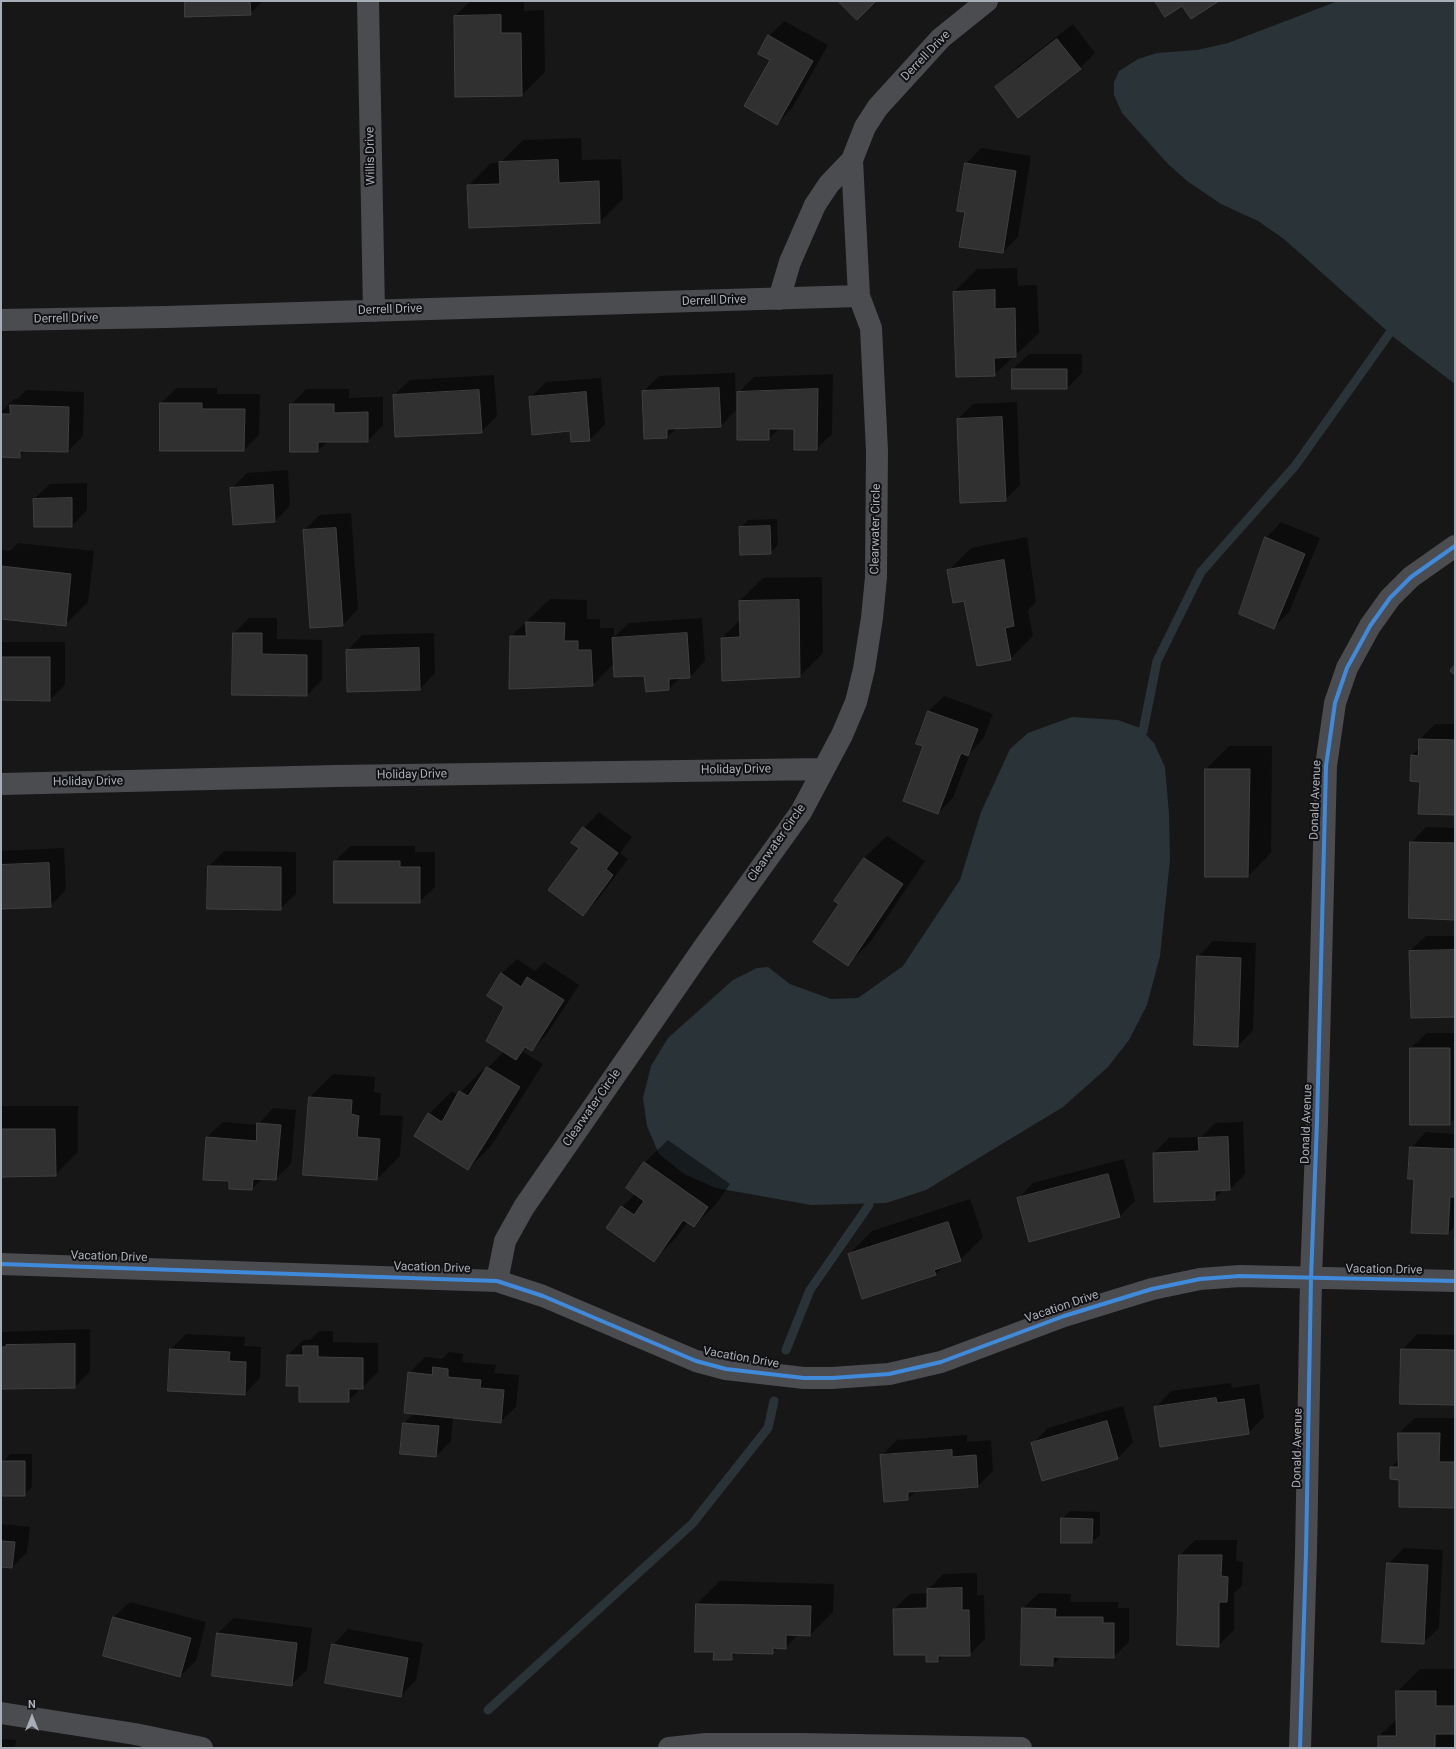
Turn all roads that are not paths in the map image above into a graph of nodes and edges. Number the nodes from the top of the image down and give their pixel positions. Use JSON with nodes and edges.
{"nodes":[{"id":1,"x":368,"y":1,"type":"edge"},
{"id":2,"x":987,"y":1,"type":"edge"},
{"id":3,"x":852,"y":160,"type":"junction"},
{"id":4,"x":859,"y":296,"type":"junction"},
{"id":5,"x":779,"y":299,"type":"junction"},
{"id":6,"x":374,"y":311,"type":"junction"},
{"id":7,"x":1,"y":320,"type":"edge"},
{"id":8,"x":1455,"y":546,"type":"edge"},
{"id":9,"x":823,"y":769,"type":"junction"},
{"id":10,"x":1,"y":784,"type":"edge"},
{"id":11,"x":1,"y":1264,"type":"edge"},
{"id":12,"x":1311,"y":1278,"type":"junction"},
{"id":13,"x":497,"y":1280,"type":"junction"},
{"id":14,"x":1455,"y":1281,"type":"edge"},
{"id":15,"x":1,"y":1713,"type":"edge"},
{"id":16,"x":202,"y":1748,"type":"edge"},
{"id":17,"x":669,"y":1748,"type":"edge"},
{"id":18,"x":1022,"y":1748,"type":"edge"},
{"id":19,"x":1300,"y":1748,"type":"edge"}],
"edges":[{"from":1,"to":6,"type":"street","name":"Willis Drive"},
{"from":2,"to":3,"type":"street","name":"Derrell Drive"},
{"from":3,"to":4,"type":"street","name":"Derrell Drive"},
{"from":3,"to":5,"type":"street","name":"Derrell Drive"},
{"from":4,"to":5,"type":"street","name":"Derrell Drive"},
{"from":4,"to":9,"type":"street","name":"Clearwater Circle"},
{"from":5,"to":6,"type":"street","name":"Derrell Drive"},
{"from":6,"to":7,"type":"street","name":"Derrell Drive"},
{"from":8,"to":12,"type":"street","name":"Donald Avenue"},
{"from":9,"to":10,"type":"street","name":"Holiday Drive"},
{"from":9,"to":13,"type":"street","name":"Clearwater Circle"},
{"from":11,"to":13,"type":"street","name":"Vacation Drive"},
{"from":12,"to":13,"type":"street","name":"Vacation Drive"},
{"from":12,"to":14,"type":"street","name":"Vacation Drive"},
{"from":12,"to":19,"type":"street","name":"Donald Avenue"},
{"from":15,"to":16,"type":"street"},
{"from":17,"to":18,"type":"street"}]}
